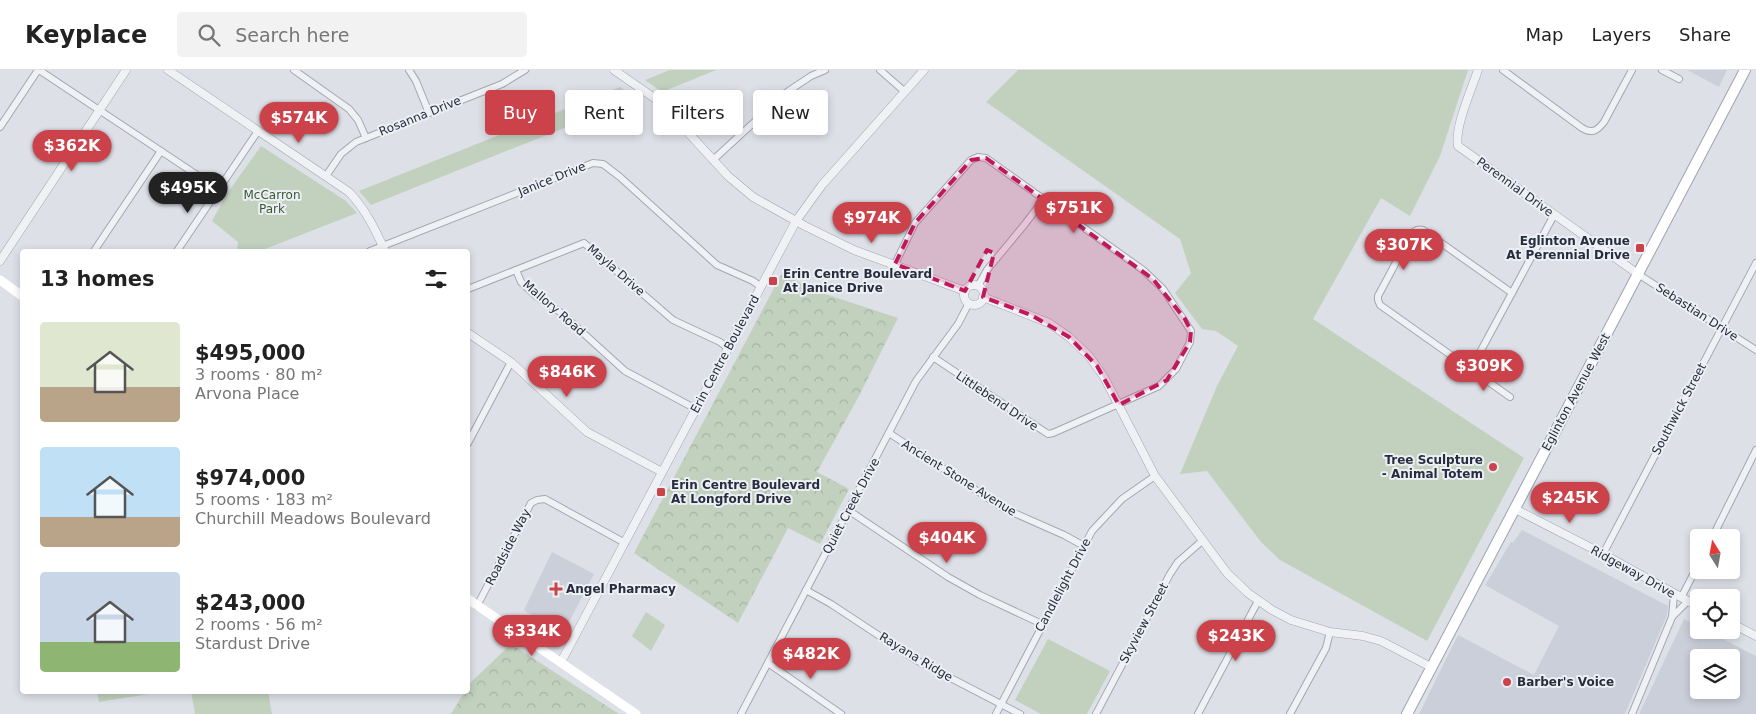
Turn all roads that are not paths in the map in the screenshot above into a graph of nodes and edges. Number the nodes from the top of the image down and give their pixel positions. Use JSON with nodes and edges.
{"nodes":[{"id":1,"x":39,"y":70,"type":"edge"},
{"id":2,"x":126,"y":70,"type":"edge"},
{"id":3,"x":168,"y":70,"type":"edge"},
{"id":4,"x":294,"y":70,"type":"edge"},
{"id":5,"x":409,"y":70,"type":"edge"},
{"id":6,"x":525,"y":70,"type":"edge"},
{"id":7,"x":614,"y":70,"type":"edge"},
{"id":8,"x":825,"y":70,"type":"edge"},
{"id":9,"x":880,"y":70,"type":"edge"},
{"id":10,"x":924,"y":70,"type":"edge"},
{"id":11,"x":1478,"y":70,"type":"edge"},
{"id":12,"x":1502,"y":70,"type":"edge"},
{"id":13,"x":1632,"y":70,"type":"edge"},
{"id":14,"x":1662,"y":70,"type":"edge"},
{"id":15,"x":1745,"y":70,"type":"edge"},
{"id":16,"x":1679,"y":79,"type":"dead end"},
{"id":17,"x":904,"y":91,"type":"junction"},
{"id":18,"x":99,"y":110,"type":"junction"},
{"id":19,"x":429,"y":112,"type":"junction"},
{"id":20,"x":0,"y":127,"type":"edge"},
{"id":21,"x":258,"y":131,"type":"junction"},
{"id":22,"x":366,"y":138,"type":"junction"},
{"id":23,"x":161,"y":151,"type":"junction"},
{"id":24,"x":713,"y":160,"type":"junction"},
{"id":25,"x":326,"y":176,"type":"junction"},
{"id":26,"x":218,"y":189,"type":"junction"},
{"id":27,"x":1044,"y":199,"type":"junction"},
{"id":28,"x":1554,"y":215,"type":"junction"},
{"id":29,"x":796,"y":221,"type":"junction"},
{"id":30,"x":95,"y":249,"type":"edge"},
{"id":31,"x":178,"y":249,"type":"edge"},
{"id":32,"x":384,"y":249,"type":"edge"},
{"id":33,"x":0,"y":261,"type":"edge"},
{"id":34,"x":1756,"y":263,"type":"edge"},
{"id":35,"x":895,"y":264,"type":"junction"},
{"id":36,"x":516,"y":270,"type":"junction"},
{"id":37,"x":1638,"y":274,"type":"junction"},
{"id":38,"x":0,"y":280,"type":"edge"},
{"id":39,"x":979,"y":284,"type":"junction"},
{"id":40,"x":761,"y":287,"type":"junction"},
{"id":41,"x":470,"y":288,"type":"edge"},
{"id":42,"x":965,"y":291,"type":"junction"},
{"id":43,"x":1512,"y":293,"type":"junction"},
{"id":44,"x":20,"y":295,"type":"edge"},
{"id":45,"x":983,"y":297,"type":"junction"},
{"id":46,"x":969,"y":303,"type":"junction"},
{"id":47,"x":1721,"y":329,"type":"junction"},
{"id":48,"x":470,"y":334,"type":"edge"},
{"id":49,"x":728,"y":348,"type":"junction"},
{"id":50,"x":1756,"y":350,"type":"edge"},
{"id":51,"x":933,"y":358,"type":"junction"},
{"id":52,"x":511,"y":362,"type":"junction"},
{"id":53,"x":1471,"y":369,"type":"junction"},
{"id":54,"x":1510,"y":397,"type":"dead end"},
{"id":55,"x":1119,"y":405,"type":"junction"},
{"id":56,"x":696,"y":409,"type":"junction"},
{"id":57,"x":889,"y":434,"type":"junction"},
{"id":58,"x":470,"y":439,"type":"edge"},
{"id":59,"x":1756,"y":450,"type":"edge"},
{"id":60,"x":662,"y":472,"type":"junction"},
{"id":61,"x":1155,"y":476,"type":"junction"},
{"id":62,"x":1515,"y":509,"type":"junction"},
{"id":63,"x":848,"y":510,"type":"junction"},
{"id":64,"x":1716,"y":529,"type":"edge"},
{"id":65,"x":1202,"y":541,"type":"junction"},
{"id":66,"x":625,"y":543,"type":"junction"},
{"id":67,"x":1084,"y":546,"type":"junction"},
{"id":68,"x":1603,"y":554,"type":"junction"},
{"id":69,"x":1691,"y":579,"type":"edge"},
{"id":70,"x":806,"y":590,"type":"junction"},
{"id":71,"x":1681,"y":597,"type":"junction"},
{"id":72,"x":1258,"y":600,"type":"junction"},
{"id":73,"x":470,"y":601,"type":"edge"},
{"id":74,"x":1690,"y":602,"type":"edge"},
{"id":75,"x":477,"y":606,"type":"junction"},
{"id":76,"x":1672,"y":617,"type":"junction"},
{"id":77,"x":1042,"y":624,"type":"junction"},
{"id":78,"x":1740,"y":628,"type":"edge"},
{"id":79,"x":1330,"y":632,"type":"junction"},
{"id":80,"x":1756,"y":636,"type":"edge"},
{"id":81,"x":562,"y":662,"type":"junction"},
{"id":82,"x":768,"y":663,"type":"junction"},
{"id":83,"x":1431,"y":667,"type":"junction"},
{"id":84,"x":1001,"y":704,"type":"junction"},
{"id":85,"x":636,"y":714,"type":"edge"},
{"id":86,"x":741,"y":714,"type":"edge"},
{"id":87,"x":841,"y":714,"type":"edge"},
{"id":88,"x":996,"y":714,"type":"edge"},
{"id":89,"x":1020,"y":714,"type":"edge"},
{"id":90,"x":1096,"y":714,"type":"edge"},
{"id":91,"x":1198,"y":714,"type":"edge"},
{"id":92,"x":1290,"y":714,"type":"edge"},
{"id":93,"x":1406,"y":714,"type":"edge"},
{"id":94,"x":1632,"y":714,"type":"edge"}],
"edges":[{"from":1,"to":18,"type":"street"},
{"from":1,"to":20,"type":"street"},
{"from":2,"to":18,"type":"street"},
{"from":3,"to":21,"type":"street"},
{"from":4,"to":22,"type":"street"},
{"from":5,"to":19,"type":"street"},
{"from":6,"to":19,"type":"street","name":"Rosanna Drive"},
{"from":7,"to":24,"type":"street"},
{"from":8,"to":24,"type":"street"},
{"from":9,"to":17,"type":"street"},
{"from":10,"to":17,"type":"street","name":"Erin Centre Boulevard"},
{"from":11,"to":28,"type":"street","name":"Perennial Drive"},
{"from":12,"to":13,"type":"street"},
{"from":14,"to":16,"type":"street"},
{"from":15,"to":37,"type":"main road","name":"Eglinton Avenue West"},
{"from":17,"to":29,"type":"street","name":"Erin Centre Boulevard"},
{"from":18,"to":23,"type":"street"},
{"from":18,"to":33,"type":"street"},
{"from":19,"to":22,"type":"street","name":"Rosanna Drive"},
{"from":21,"to":25,"type":"street"},
{"from":21,"to":26,"type":"street"},
{"from":22,"to":25,"type":"street","name":"Rosanna Drive"},
{"from":23,"to":26,"type":"street"},
{"from":23,"to":30,"type":"street"},
{"from":24,"to":29,"type":"street"},
{"from":25,"to":32,"type":"street"},
{"from":26,"to":31,"type":"street"},
{"from":27,"to":35,"type":"street"},
{"from":27,"to":39,"type":"street"},
{"from":27,"to":55,"type":"street"},
{"from":28,"to":37,"type":"street","name":"Perennial Drive"},
{"from":28,"to":43,"type":"street"},
{"from":29,"to":35,"type":"street"},
{"from":29,"to":40,"type":"street","name":"Erin Centre Boulevard"},
{"from":32,"to":40,"type":"street","name":"Janice Drive"},
{"from":34,"to":47,"type":"street","name":"Southwick Street"},
{"from":35,"to":42,"type":"street"},
{"from":36,"to":41,"type":"street","name":"Mayla Drive"},
{"from":36,"to":49,"type":"street","name":"Mayla Drive"},
{"from":36,"to":56,"type":"street","name":"Mallory Road"},
{"from":37,"to":47,"type":"street","name":"Sebastian Drive"},
{"from":37,"to":62,"type":"main road","name":"Eglinton Avenue West"},
{"from":38,"to":44,"type":"main road"},
{"from":39,"to":42,"type":"street"},
{"from":39,"to":45,"type":"street"},
{"from":40,"to":49,"type":"street","name":"Erin Centre Boulevard"},
{"from":42,"to":46,"type":"street"},
{"from":43,"to":53,"type":"street"},
{"from":43,"to":53,"type":"street"},
{"from":45,"to":46,"type":"street"},
{"from":45,"to":55,"type":"street"},
{"from":46,"to":51,"type":"street","name":"Quiet Creek Drive"},
{"from":47,"to":50,"type":"street","name":"Sebastian Drive"},
{"from":47,"to":68,"type":"street","name":"Southwick Street"},
{"from":48,"to":52,"type":"street"},
{"from":49,"to":56,"type":"street","name":"Erin Centre Boulevard"},
{"from":51,"to":55,"type":"street","name":"Littlebend Drive"},
{"from":51,"to":57,"type":"street","name":"Quiet Creek Drive"},
{"from":52,"to":58,"type":"street"},
{"from":52,"to":60,"type":"street"},
{"from":53,"to":54,"type":"street"},
{"from":55,"to":61,"type":"street"},
{"from":56,"to":60,"type":"street","name":"Erin Centre Boulevard"},
{"from":57,"to":63,"type":"street","name":"Quiet Creek Drive"},
{"from":57,"to":67,"type":"street","name":"Ancient Stone Avenue"},
{"from":59,"to":64,"type":"street"},
{"from":60,"to":66,"type":"street","name":"Erin Centre Boulevard"},
{"from":61,"to":65,"type":"street"},
{"from":61,"to":67,"type":"street","name":"Candlelight Drive"},
{"from":62,"to":68,"type":"street","name":"Ridgeway Drive"},
{"from":62,"to":83,"type":"main road","name":"Eglinton Avenue West"},
{"from":63,"to":70,"type":"street","name":"Quiet Creek Drive"},
{"from":63,"to":77,"type":"street"},
{"from":65,"to":72,"type":"street"},
{"from":65,"to":90,"type":"street","name":"Skyview Street"},
{"from":66,"to":75,"type":"street","name":"Roadside Way"},
{"from":66,"to":81,"type":"street","name":"Erin Centre Boulevard"},
{"from":67,"to":77,"type":"street","name":"Candlelight Drive"},
{"from":68,"to":71,"type":"street","name":"Ridgeway Drive"},
{"from":69,"to":71,"type":"street"},
{"from":70,"to":82,"type":"street","name":"Quiet Creek Drive"},
{"from":70,"to":84,"type":"street","name":"Rayana Ridge"},
{"from":71,"to":74,"type":"street","name":"Ridgeway Drive"},
{"from":71,"to":76,"type":"street"},
{"from":71,"to":76,"type":"street"},
{"from":72,"to":79,"type":"street"},
{"from":72,"to":91,"type":"street"},
{"from":73,"to":75,"type":"main road"},
{"from":75,"to":81,"type":"main road"},
{"from":76,"to":94,"type":"street"},
{"from":77,"to":84,"type":"street","name":"Candlelight Drive"},
{"from":78,"to":80,"type":"street"},
{"from":79,"to":83,"type":"street"},
{"from":79,"to":92,"type":"street"},
{"from":81,"to":85,"type":"main road"},
{"from":82,"to":86,"type":"street","name":"Quiet Creek Drive"},
{"from":82,"to":87,"type":"street"},
{"from":83,"to":93,"type":"main road","name":"Eglinton Avenue West"},
{"from":84,"to":88,"type":"street","name":"Candlelight Drive"},
{"from":84,"to":89,"type":"street","name":"Rayana Ridge"}]}
